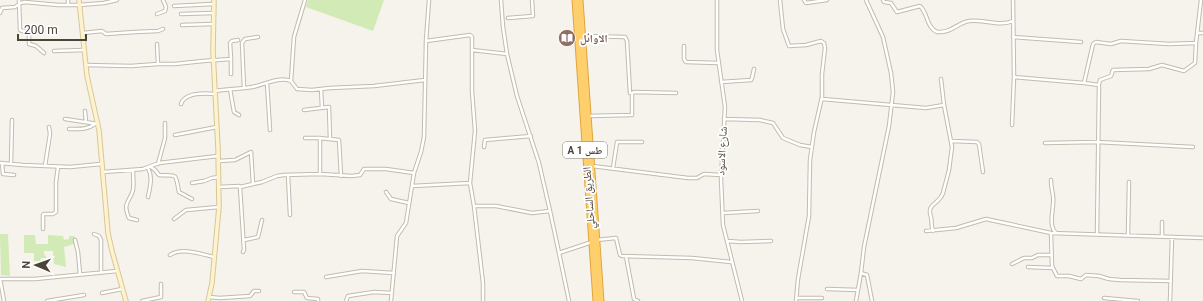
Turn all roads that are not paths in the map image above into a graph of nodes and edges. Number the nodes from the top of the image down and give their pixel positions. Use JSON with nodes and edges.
{"nodes":[{"id":1,"x":19,"y":0,"type":"edge"},
{"id":2,"x":68,"y":0,"type":"edge"},
{"id":3,"x":78,"y":0,"type":"edge"},
{"id":4,"x":117,"y":0,"type":"edge"},
{"id":5,"x":163,"y":0,"type":"edge"},
{"id":6,"x":305,"y":0,"type":"edge"},
{"id":7,"x":429,"y":0,"type":"edge"},
{"id":8,"x":501,"y":0,"type":"edge"},
{"id":9,"x":532,"y":0,"type":"edge"},
{"id":10,"x":575,"y":0,"type":"edge"},
{"id":11,"x":580,"y":0,"type":"edge"},
{"id":12,"x":717,"y":0,"type":"edge"},
{"id":13,"x":780,"y":0,"type":"edge"},
{"id":14,"x":804,"y":0,"type":"edge"},
{"id":15,"x":827,"y":0,"type":"edge"},
{"id":16,"x":866,"y":0,"type":"edge"},
{"id":17,"x":883,"y":0,"type":"edge"},
{"id":18,"x":1013,"y":0,"type":"edge"},
{"id":19,"x":1201,"y":0,"type":"edge"},
{"id":20,"x":214,"y":2,"type":"edge"},
{"id":21,"x":20,"y":5,"type":"junction"},
{"id":22,"x":68,"y":5,"type":"junction"},
{"id":23,"x":79,"y":5,"type":"junction"},
{"id":24,"x":174,"y":6,"type":"dead end"},
{"id":25,"x":0,"y":13,"type":"edge"},
{"id":26,"x":214,"y":13,"type":"junction"},
{"id":27,"x":156,"y":14,"type":"dead end"},
{"id":28,"x":181,"y":14,"type":"dead end"},
{"id":29,"x":508,"y":18,"type":"dead end"},
{"id":30,"x":1013,"y":21,"type":"junction"},
{"id":31,"x":214,"y":24,"type":"junction"},
{"id":32,"x":182,"y":25,"type":"dead end"},
{"id":33,"x":164,"y":29,"type":"dead end"},
{"id":34,"x":82,"y":33,"type":"junction"},
{"id":35,"x":1198,"y":33,"type":"junction"},
{"id":36,"x":1203,"y":33,"type":"edge"},
{"id":37,"x":582,"y":36,"type":"junction"},
{"id":38,"x":258,"y":37,"type":"dead end"},
{"id":39,"x":1013,"y":37,"type":"junction"},
{"id":40,"x":238,"y":40,"type":"dead end"},
{"id":41,"x":426,"y":41,"type":"junction"},
{"id":42,"x":1081,"y":42,"type":"dead end"},
{"id":43,"x":1196,"y":43,"type":"junction"},
{"id":44,"x":157,"y":44,"type":"dead end"},
{"id":45,"x":684,"y":46,"type":"dead end"},
{"id":46,"x":84,"y":50,"type":"junction"},
{"id":47,"x":472,"y":50,"type":"junction"},
{"id":48,"x":54,"y":52,"type":"dead end"},
{"id":49,"x":44,"y":53,"type":"dead end"},
{"id":50,"x":507,"y":54,"type":"junction"},
{"id":51,"x":231,"y":59,"type":"junction"},
{"id":52,"x":214,"y":60,"type":"junction"},
{"id":53,"x":718,"y":63,"type":"junction"},
{"id":54,"x":158,"y":64,"type":"junction"},
{"id":55,"x":86,"y":65,"type":"junction"},
{"id":56,"x":754,"y":69,"type":"dead end"},
{"id":57,"x":231,"y":74,"type":"dead end"},
{"id":58,"x":1014,"y":77,"type":"junction"},
{"id":59,"x":425,"y":80,"type":"junction"},
{"id":60,"x":941,"y":80,"type":"dead end"},
{"id":61,"x":291,"y":81,"type":"junction"},
{"id":62,"x":721,"y":82,"type":"junction"},
{"id":63,"x":267,"y":83,"type":"junction"},
{"id":64,"x":1084,"y":83,"type":"junction"},
{"id":65,"x":1098,"y":84,"type":"junction"},
{"id":66,"x":244,"y":88,"type":"junction"},
{"id":67,"x":230,"y":89,"type":"junction"},
{"id":68,"x":321,"y":89,"type":"junction"},
{"id":69,"x":215,"y":92,"type":"junction"},
{"id":70,"x":630,"y":93,"type":"dead end"},
{"id":71,"x":676,"y":93,"type":"dead end"},
{"id":72,"x":822,"y":99,"type":"junction"},
{"id":73,"x":584,"y":102,"type":"junction"},
{"id":74,"x":181,"y":104,"type":"dead end"},
{"id":75,"x":892,"y":104,"type":"junction"},
{"id":76,"x":944,"y":106,"type":"junction"},
{"id":77,"x":322,"y":108,"type":"junction"},
{"id":78,"x":304,"y":110,"type":"dead end"},
{"id":79,"x":85,"y":111,"type":"dead end"},
{"id":80,"x":239,"y":115,"type":"dead end"},
{"id":81,"x":588,"y":116,"type":"junction"},
{"id":82,"x":65,"y":119,"type":"dead end"},
{"id":83,"x":724,"y":119,"type":"junction"},
{"id":84,"x":12,"y":120,"type":"dead end"},
{"id":85,"x":86,"y":122,"type":"junction"},
{"id":86,"x":165,"y":123,"type":"dead end"},
{"id":87,"x":97,"y":124,"type":"junction"},
{"id":88,"x":1012,"y":125,"type":"dead end"},
{"id":89,"x":49,"y":127,"type":"dead end"},
{"id":90,"x":217,"y":127,"type":"junction"},
{"id":91,"x":69,"y":129,"type":"dead end"},
{"id":92,"x":270,"y":130,"type":"dead end"},
{"id":93,"x":175,"y":136,"type":"dead end"},
{"id":94,"x":531,"y":136,"type":"junction"},
{"id":95,"x":305,"y":138,"type":"dead end"},
{"id":96,"x":320,"y":138,"type":"junction"},
{"id":97,"x":330,"y":139,"type":"junction"},
{"id":98,"x":642,"y":142,"type":"dead end"},
{"id":99,"x":952,"y":142,"type":"junction"},
{"id":100,"x":1045,"y":143,"type":"dead end"},
{"id":101,"x":1099,"y":143,"type":"junction"},
{"id":102,"x":484,"y":147,"type":"dead end"},
{"id":103,"x":812,"y":147,"type":"junction"},
{"id":104,"x":1193,"y":147,"type":"dead end"},
{"id":105,"x":219,"y":156,"type":"junction"},
{"id":106,"x":219,"y":162,"type":"junction"},
{"id":107,"x":1,"y":163,"type":"edge"},
{"id":108,"x":11,"y":163,"type":"junction"},
{"id":109,"x":101,"y":164,"type":"junction"},
{"id":110,"x":158,"y":164,"type":"junction"},
{"id":111,"x":45,"y":166,"type":"junction"},
{"id":112,"x":58,"y":166,"type":"junction"},
{"id":113,"x":592,"y":166,"type":"junction"},
{"id":114,"x":149,"y":168,"type":"junction"},
{"id":115,"x":613,"y":168,"type":"junction"},
{"id":116,"x":133,"y":170,"type":"junction"},
{"id":117,"x":102,"y":172,"type":"junction"},
{"id":118,"x":983,"y":172,"type":"dead end"},
{"id":119,"x":414,"y":173,"type":"junction"},
{"id":120,"x":320,"y":174,"type":"junction"},
{"id":121,"x":14,"y":175,"type":"dead end"},
{"id":122,"x":288,"y":175,"type":"junction"},
{"id":123,"x":721,"y":175,"type":"junction"},
{"id":124,"x":341,"y":176,"type":"junction"},
{"id":125,"x":219,"y":177,"type":"junction"},
{"id":126,"x":1051,"y":180,"type":"dead end"},
{"id":127,"x":1129,"y":182,"type":"dead end"},
{"id":128,"x":192,"y":183,"type":"dead end"},
{"id":129,"x":470,"y":183,"type":"junction"},
{"id":130,"x":253,"y":184,"type":"junction"},
{"id":131,"x":412,"y":186,"type":"junction"},
{"id":132,"x":220,"y":187,"type":"junction"},
{"id":133,"x":240,"y":187,"type":"junction"},
{"id":134,"x":386,"y":192,"type":"dead end"},
{"id":135,"x":148,"y":197,"type":"dead end"},
{"id":136,"x":192,"y":199,"type":"dead end"},
{"id":137,"x":409,"y":203,"type":"junction"},
{"id":138,"x":474,"y":206,"type":"junction"},
{"id":139,"x":219,"y":207,"type":"junction"},
{"id":140,"x":550,"y":211,"type":"junction"},
{"id":141,"x":758,"y":211,"type":"dead end"},
{"id":142,"x":723,"y":213,"type":"junction"},
{"id":143,"x":290,"y":214,"type":"dead end"},
{"id":144,"x":174,"y":219,"type":"dead end"},
{"id":145,"x":137,"y":220,"type":"dead end"},
{"id":146,"x":262,"y":220,"type":"dead end"},
{"id":147,"x":1162,"y":222,"type":"dead end"},
{"id":148,"x":43,"y":229,"type":"dead end"},
{"id":149,"x":926,"y":231,"type":"dead end"},
{"id":150,"x":934,"y":231,"type":"junction"},
{"id":151,"x":1051,"y":233,"type":"junction"},
{"id":152,"x":1056,"y":233,"type":"junction"},
{"id":153,"x":94,"y":234,"type":"dead end"},
{"id":154,"x":1097,"y":234,"type":"junction"},
{"id":155,"x":1128,"y":235,"type":"junction"},
{"id":156,"x":1162,"y":236,"type":"junction"},
{"id":157,"x":1172,"y":237,"type":"junction"},
{"id":158,"x":1203,"y":238,"type":"edge"},
{"id":159,"x":75,"y":240,"type":"dead end"},
{"id":160,"x":244,"y":240,"type":"junction"},
{"id":161,"x":594,"y":241,"type":"junction"},
{"id":162,"x":727,"y":241,"type":"junction"},
{"id":163,"x":771,"y":241,"type":"dead end"},
{"id":164,"x":243,"y":252,"type":"dead end"},
{"id":165,"x":559,"y":253,"type":"junction"},
{"id":166,"x":170,"y":255,"type":"dead end"},
{"id":167,"x":1051,"y":255,"type":"junction"},
{"id":168,"x":626,"y":256,"type":"junction"},
{"id":169,"x":214,"y":257,"type":"junction"},
{"id":170,"x":732,"y":262,"type":"junction"},
{"id":171,"x":1012,"y":264,"type":"dead end"},
{"id":172,"x":1028,"y":267,"type":"dead end"},
{"id":173,"x":1054,"y":268,"type":"junction"},
{"id":174,"x":117,"y":271,"type":"junction"},
{"id":175,"x":861,"y":272,"type":"junction"},
{"id":176,"x":101,"y":273,"type":"junction"},
{"id":177,"x":394,"y":273,"type":"junction"},
{"id":178,"x":80,"y":274,"type":"junction"},
{"id":179,"x":326,"y":277,"type":"dead end"},
{"id":180,"x":0,"y":279,"type":"edge"},
{"id":181,"x":1171,"y":281,"type":"junction"},
{"id":182,"x":161,"y":284,"type":"dead end"},
{"id":183,"x":122,"y":289,"type":"junction"},
{"id":184,"x":827,"y":289,"type":"dead end"},
{"id":185,"x":858,"y":290,"type":"junction"},
{"id":186,"x":259,"y":291,"type":"dead end"},
{"id":187,"x":294,"y":292,"type":"dead end"},
{"id":188,"x":102,"y":293,"type":"dead end"},
{"id":189,"x":392,"y":293,"type":"junction"},
{"id":190,"x":84,"y":295,"type":"dead end"},
{"id":191,"x":822,"y":298,"type":"dead end"},
{"id":192,"x":1104,"y":298,"type":"dead end"},
{"id":193,"x":208,"y":299,"type":"edge"},
{"id":194,"x":0,"y":300,"type":"edge"},
{"id":195,"x":4,"y":300,"type":"edge"},
{"id":196,"x":797,"y":300,"type":"edge"},
{"id":197,"x":47,"y":301,"type":"edge"},
{"id":198,"x":126,"y":301,"type":"edge"},
{"id":199,"x":142,"y":301,"type":"edge"},
{"id":200,"x":318,"y":301,"type":"edge"},
{"id":201,"x":346,"y":301,"type":"edge"},
{"id":202,"x":391,"y":301,"type":"edge"},
{"id":203,"x":483,"y":301,"type":"edge"},
{"id":204,"x":569,"y":301,"type":"edge"},
{"id":205,"x":596,"y":301,"type":"edge"},
{"id":206,"x":601,"y":301,"type":"edge"},
{"id":207,"x":638,"y":301,"type":"edge"},
{"id":208,"x":742,"y":301,"type":"edge"},
{"id":209,"x":856,"y":301,"type":"edge"},
{"id":210,"x":872,"y":301,"type":"edge"},
{"id":211,"x":1138,"y":301,"type":"edge"},
{"id":212,"x":1170,"y":301,"type":"edge"}],
"edges":[{"from":1,"to":21,"type":"street"},
{"from":2,"to":22,"type":"street"},
{"from":3,"to":23,"type":"street"},
{"from":4,"to":23,"type":"street"},
{"from":5,"to":27,"type":"street"},
{"from":6,"to":61,"type":"street"},
{"from":7,"to":41,"type":"street"},
{"from":8,"to":50,"type":"street"},
{"from":9,"to":29,"type":"street"},
{"from":10,"to":73,"type":"highway","name":"الطريق الساحلي","number":"A 1 طس"},
{"from":11,"to":37,"type":"highway","name":"الطريق الساحلي"},
{"from":12,"to":53,"type":"street","name":"شارع الاسود"},
{"from":13,"to":72,"type":"street"},
{"from":14,"to":15,"type":"street"},
{"from":16,"to":75,"type":"street"},
{"from":17,"to":30,"type":"street"},
{"from":18,"to":30,"type":"street"},
{"from":19,"to":35,"type":"street"},
{"from":20,"to":24,"type":"street"},
{"from":20,"to":26,"type":"street"},
{"from":21,"to":22,"type":"street"},
{"from":21,"to":25,"type":"street"},
{"from":21,"to":49,"type":"street"},
{"from":22,"to":23,"type":"street"},
{"from":23,"to":34,"type":"street"},
{"from":26,"to":28,"type":"street"},
{"from":26,"to":31,"type":"street"},
{"from":30,"to":39,"type":"street"},
{"from":31,"to":32,"type":"street"},
{"from":31,"to":52,"type":"street"},
{"from":33,"to":34,"type":"street"},
{"from":34,"to":46,"type":"street"},
{"from":35,"to":36,"type":"street"},
{"from":35,"to":43,"type":"street"},
{"from":37,"to":70,"type":"street"},
{"from":37,"to":73,"type":"highway","name":"الطريق الساحلي"},
{"from":38,"to":66,"type":"street"},
{"from":39,"to":42,"type":"street"},
{"from":39,"to":58,"type":"street"},
{"from":40,"to":51,"type":"street"},
{"from":41,"to":47,"type":"street"},
{"from":41,"to":59,"type":"street"},
{"from":43,"to":64,"type":"street"},
{"from":43,"to":65,"type":"street"},
{"from":44,"to":54,"type":"street"},
{"from":45,"to":53,"type":"street"},
{"from":46,"to":48,"type":"street"},
{"from":46,"to":55,"type":"street"},
{"from":47,"to":50,"type":"street"},
{"from":47,"to":129,"type":"street"},
{"from":50,"to":94,"type":"street"},
{"from":51,"to":52,"type":"street"},
{"from":51,"to":57,"type":"street"},
{"from":52,"to":54,"type":"street"},
{"from":52,"to":69,"type":"street"},
{"from":53,"to":62,"type":"street","name":"شارع الاسود"},
{"from":54,"to":55,"type":"street"},
{"from":55,"to":87,"type":"street"},
{"from":56,"to":62,"type":"street"},
{"from":58,"to":64,"type":"street"},
{"from":58,"to":88,"type":"street"},
{"from":59,"to":68,"type":"street"},
{"from":59,"to":119,"type":"street"},
{"from":60,"to":76,"type":"street"},
{"from":61,"to":63,"type":"street"},
{"from":61,"to":68,"type":"street"},
{"from":62,"to":83,"type":"street","name":"شارع الاسود"},
{"from":63,"to":66,"type":"street"},
{"from":63,"to":92,"type":"street"},
{"from":64,"to":65,"type":"street"},
{"from":65,"to":101,"type":"street"},
{"from":66,"to":67,"type":"street"},
{"from":67,"to":69,"type":"street"},
{"from":67,"to":80,"type":"street"},
{"from":68,"to":77,"type":"street"},
{"from":69,"to":74,"type":"street"},
{"from":69,"to":90,"type":"street"},
{"from":71,"to":81,"type":"street"},
{"from":72,"to":75,"type":"street"},
{"from":72,"to":103,"type":"street"},
{"from":73,"to":81,"type":"highway","name":"الطريق الساحلي"},
{"from":73,"to":161,"type":"highway","name":"الطريق الساحلي","number":"A 1 طس"},
{"from":75,"to":76,"type":"street"},
{"from":75,"to":175,"type":"street"},
{"from":76,"to":99,"type":"street"},
{"from":77,"to":78,"type":"street"},
{"from":77,"to":97,"type":"street"},
{"from":79,"to":85,"type":"street"},
{"from":81,"to":113,"type":"highway","name":"الطريق الساحلي"},
{"from":82,"to":85,"type":"street"},
{"from":83,"to":103,"type":"street"},
{"from":83,"to":123,"type":"street","name":"شارع الاسود"},
{"from":84,"to":108,"type":"street"},
{"from":85,"to":87,"type":"street"},
{"from":86,"to":110,"type":"street"},
{"from":87,"to":91,"type":"street"},
{"from":87,"to":109,"type":"street"},
{"from":89,"to":111,"type":"street"},
{"from":90,"to":93,"type":"street"},
{"from":90,"to":105,"type":"street"},
{"from":94,"to":102,"type":"street"},
{"from":94,"to":140,"type":"street"},
{"from":95,"to":96,"type":"street"},
{"from":96,"to":97,"type":"street"},
{"from":96,"to":120,"type":"street"},
{"from":97,"to":124,"type":"street"},
{"from":98,"to":115,"type":"street"},
{"from":99,"to":118,"type":"street"},
{"from":99,"to":150,"type":"street"},
{"from":100,"to":101,"type":"street"},
{"from":101,"to":104,"type":"street"},
{"from":101,"to":154,"type":"street"},
{"from":103,"to":196,"type":"street"},
{"from":105,"to":106,"type":"street"},
{"from":105,"to":110,"type":"street"},
{"from":106,"to":125,"type":"street"},
{"from":106,"to":130,"type":"street"},
{"from":107,"to":108,"type":"street"},
{"from":107,"to":121,"type":"street"},
{"from":108,"to":111,"type":"street"},
{"from":109,"to":112,"type":"street"},
{"from":109,"to":117,"type":"street"},
{"from":110,"to":114,"type":"street"},
{"from":111,"to":112,"type":"street"},
{"from":112,"to":148,"type":"street"},
{"from":113,"to":115,"type":"street"},
{"from":113,"to":161,"type":"highway","name":"الطريق الساحلي"},
{"from":114,"to":116,"type":"street"},
{"from":114,"to":135,"type":"street"},
{"from":114,"to":136,"type":"street"},
{"from":115,"to":123,"type":"street"},
{"from":116,"to":117,"type":"street"},
{"from":116,"to":145,"type":"street"},
{"from":117,"to":174,"type":"street"},
{"from":119,"to":124,"type":"street"},
{"from":119,"to":131,"type":"street"},
{"from":120,"to":122,"type":"street"},
{"from":120,"to":124,"type":"street"},
{"from":122,"to":130,"type":"street"},
{"from":122,"to":143,"type":"street"},
{"from":123,"to":142,"type":"street","name":"شارع الاسود"},
{"from":125,"to":128,"type":"street"},
{"from":125,"to":132,"type":"street"},
{"from":126,"to":152,"type":"street"},
{"from":127,"to":155,"type":"street"},
{"from":129,"to":131,"type":"street"},
{"from":129,"to":138,"type":"street"},
{"from":130,"to":133,"type":"street"},
{"from":131,"to":137,"type":"street"},
{"from":132,"to":133,"type":"street"},
{"from":132,"to":139,"type":"street"},
{"from":133,"to":160,"type":"street"},
{"from":134,"to":137,"type":"street"},
{"from":137,"to":177,"type":"street"},
{"from":138,"to":140,"type":"street"},
{"from":138,"to":203,"type":"street"},
{"from":139,"to":144,"type":"street"},
{"from":139,"to":169,"type":"street"},
{"from":140,"to":165,"type":"street"},
{"from":141,"to":142,"type":"street"},
{"from":142,"to":162,"type":"street","name":"شارع الاسود"},
{"from":146,"to":160,"type":"street"},
{"from":147,"to":156,"type":"street"},
{"from":149,"to":150,"type":"street"},
{"from":150,"to":151,"type":"street"},
{"from":151,"to":152,"type":"street"},
{"from":151,"to":167,"type":"street"},
{"from":152,"to":154,"type":"street"},
{"from":153,"to":176,"type":"street"},
{"from":154,"to":155,"type":"street"},
{"from":155,"to":156,"type":"street"},
{"from":156,"to":157,"type":"street"},
{"from":157,"to":158,"type":"street"},
{"from":157,"to":181,"type":"street"},
{"from":159,"to":178,"type":"street"},
{"from":160,"to":164,"type":"street"},
{"from":161,"to":165,"type":"street"},
{"from":161,"to":168,"type":"street"},
{"from":161,"to":205,"type":"highway","name":"الطريق الساحلي","number":"A 1 طس"},
{"from":161,"to":206,"type":"highway","name":"الطريق الساحلي"},
{"from":162,"to":163,"type":"street"},
{"from":162,"to":170,"type":"street","name":"شارع الاسود"},
{"from":165,"to":204,"type":"street"},
{"from":166,"to":169,"type":"street"},
{"from":167,"to":171,"type":"street"},
{"from":167,"to":173,"type":"street"},
{"from":168,"to":170,"type":"street"},
{"from":168,"to":207,"type":"street"},
{"from":169,"to":193,"type":"street"},
{"from":170,"to":208,"type":"street","name":"شارع الاسود"},
{"from":172,"to":173,"type":"street"},
{"from":173,"to":181,"type":"street"},
{"from":174,"to":176,"type":"street"},
{"from":174,"to":183,"type":"street"},
{"from":175,"to":185,"type":"street"},
{"from":175,"to":210,"type":"street"},
{"from":176,"to":178,"type":"street"},
{"from":177,"to":179,"type":"street"},
{"from":177,"to":189,"type":"street"},
{"from":178,"to":180,"type":"street"},
{"from":180,"to":195,"type":"street"},
{"from":181,"to":212,"type":"street"},
{"from":182,"to":199,"type":"street"},
{"from":183,"to":188,"type":"street"},
{"from":183,"to":198,"type":"street"},
{"from":184,"to":185,"type":"street"},
{"from":185,"to":209,"type":"street"},
{"from":186,"to":193,"type":"street"},
{"from":187,"to":200,"type":"street"},
{"from":189,"to":201,"type":"street"},
{"from":189,"to":202,"type":"street"},
{"from":190,"to":197,"type":"street"},
{"from":191,"to":196,"type":"street"},
{"from":192,"to":211,"type":"street"},
{"from":194,"to":195,"type":"street"}]}
